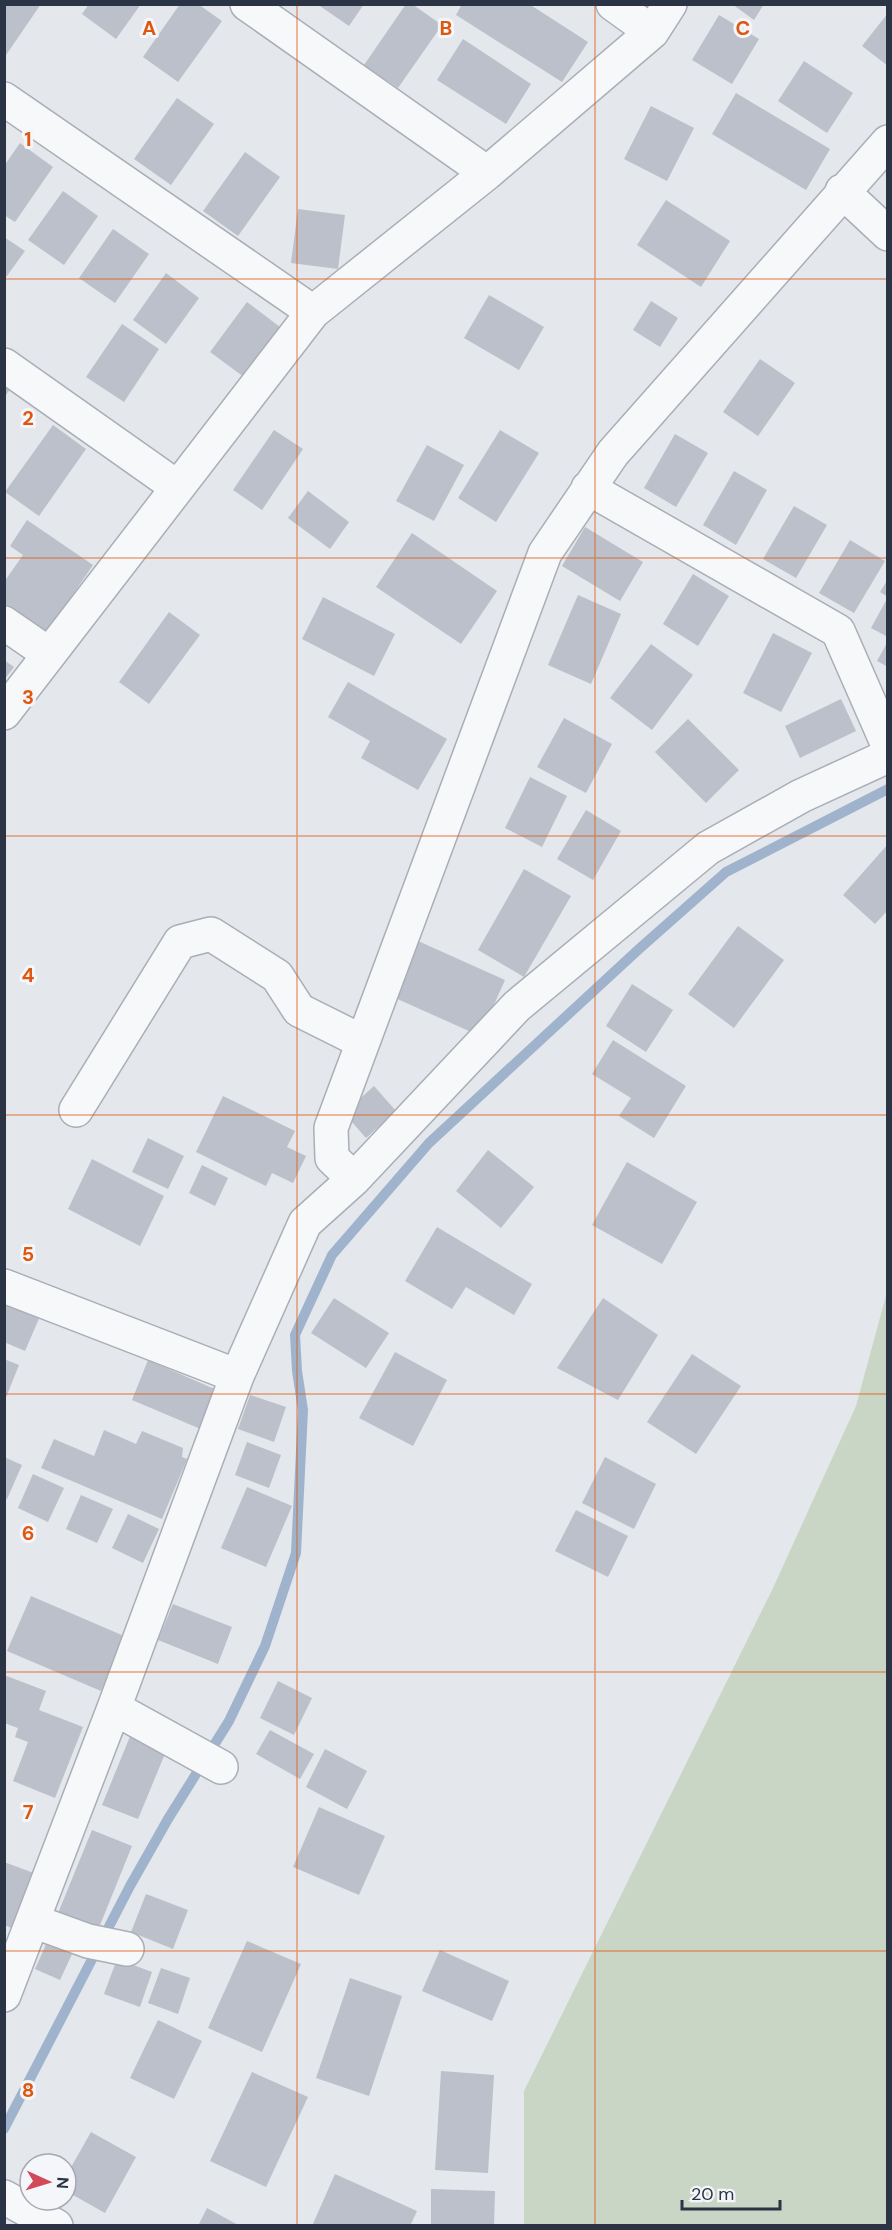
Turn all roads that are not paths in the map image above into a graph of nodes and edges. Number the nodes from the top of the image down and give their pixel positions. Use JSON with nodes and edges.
{"nodes":[{"id":1,"x":247,"y":4,"type":"edge"},
{"id":2,"x":613,"y":4,"type":"edge"},
{"id":3,"x":670,"y":4,"type":"edge"},
{"id":4,"x":652,"y":32,"type":"junction"},
{"id":5,"x":4,"y":99,"type":"edge"},
{"id":6,"x":888,"y":142,"type":"edge"},
{"id":7,"x":487,"y":173,"type":"junction"},
{"id":8,"x":842,"y":191,"type":"junction"},
{"id":9,"x":888,"y":234,"type":"edge"},
{"id":10,"x":313,"y":312,"type":"junction"},
{"id":11,"x":4,"y":365,"type":"edge"},
{"id":12,"x":177,"y":487,"type":"junction"},
{"id":13,"x":588,"y":488,"type":"junction"},
{"id":14,"x":4,"y":623,"type":"edge"},
{"id":15,"x":49,"y":654,"type":"junction"},
{"id":16,"x":4,"y":713,"type":"edge"},
{"id":17,"x":888,"y":745,"type":"edge"},
{"id":18,"x":888,"y":756,"type":"edge"},
{"id":19,"x":363,"y":1042,"type":"junction"},
{"id":20,"x":76,"y":1110,"type":"dead end"},
{"id":21,"x":354,"y":1179,"type":"junction"},
{"id":22,"x":4,"y":1286,"type":"edge"},
{"id":23,"x":237,"y":1376,"type":"junction"},
{"id":24,"x":114,"y":1708,"type":"junction"},
{"id":25,"x":221,"y":1767,"type":"dead end"},
{"id":26,"x":33,"y":1921,"type":"junction"},
{"id":27,"x":125,"y":1949,"type":"dead end"},
{"id":28,"x":4,"y":1995,"type":"edge"},
{"id":29,"x":4,"y":2197,"type":"edge"},
{"id":30,"x":56,"y":2226,"type":"edge"}],
"edges":[{"from":1,"to":7,"type":"street"},
{"from":2,"to":4,"type":"street"},
{"from":3,"to":4,"type":"street"},
{"from":4,"to":7,"type":"street"},
{"from":5,"to":10,"type":"street"},
{"from":6,"to":8,"type":"street"},
{"from":7,"to":10,"type":"street"},
{"from":8,"to":9,"type":"street"},
{"from":8,"to":13,"type":"street"},
{"from":10,"to":12,"type":"street"},
{"from":11,"to":12,"type":"street"},
{"from":12,"to":15,"type":"street"},
{"from":13,"to":17,"type":"street"},
{"from":13,"to":19,"type":"street"},
{"from":14,"to":15,"type":"street"},
{"from":15,"to":16,"type":"street"},
{"from":18,"to":21,"type":"street"},
{"from":19,"to":20,"type":"street"},
{"from":19,"to":21,"type":"street"},
{"from":21,"to":23,"type":"street"},
{"from":22,"to":23,"type":"street"},
{"from":23,"to":24,"type":"street"},
{"from":24,"to":25,"type":"street"},
{"from":24,"to":26,"type":"street"},
{"from":26,"to":27,"type":"street"},
{"from":26,"to":28,"type":"street"},
{"from":29,"to":30,"type":"street"}]}
